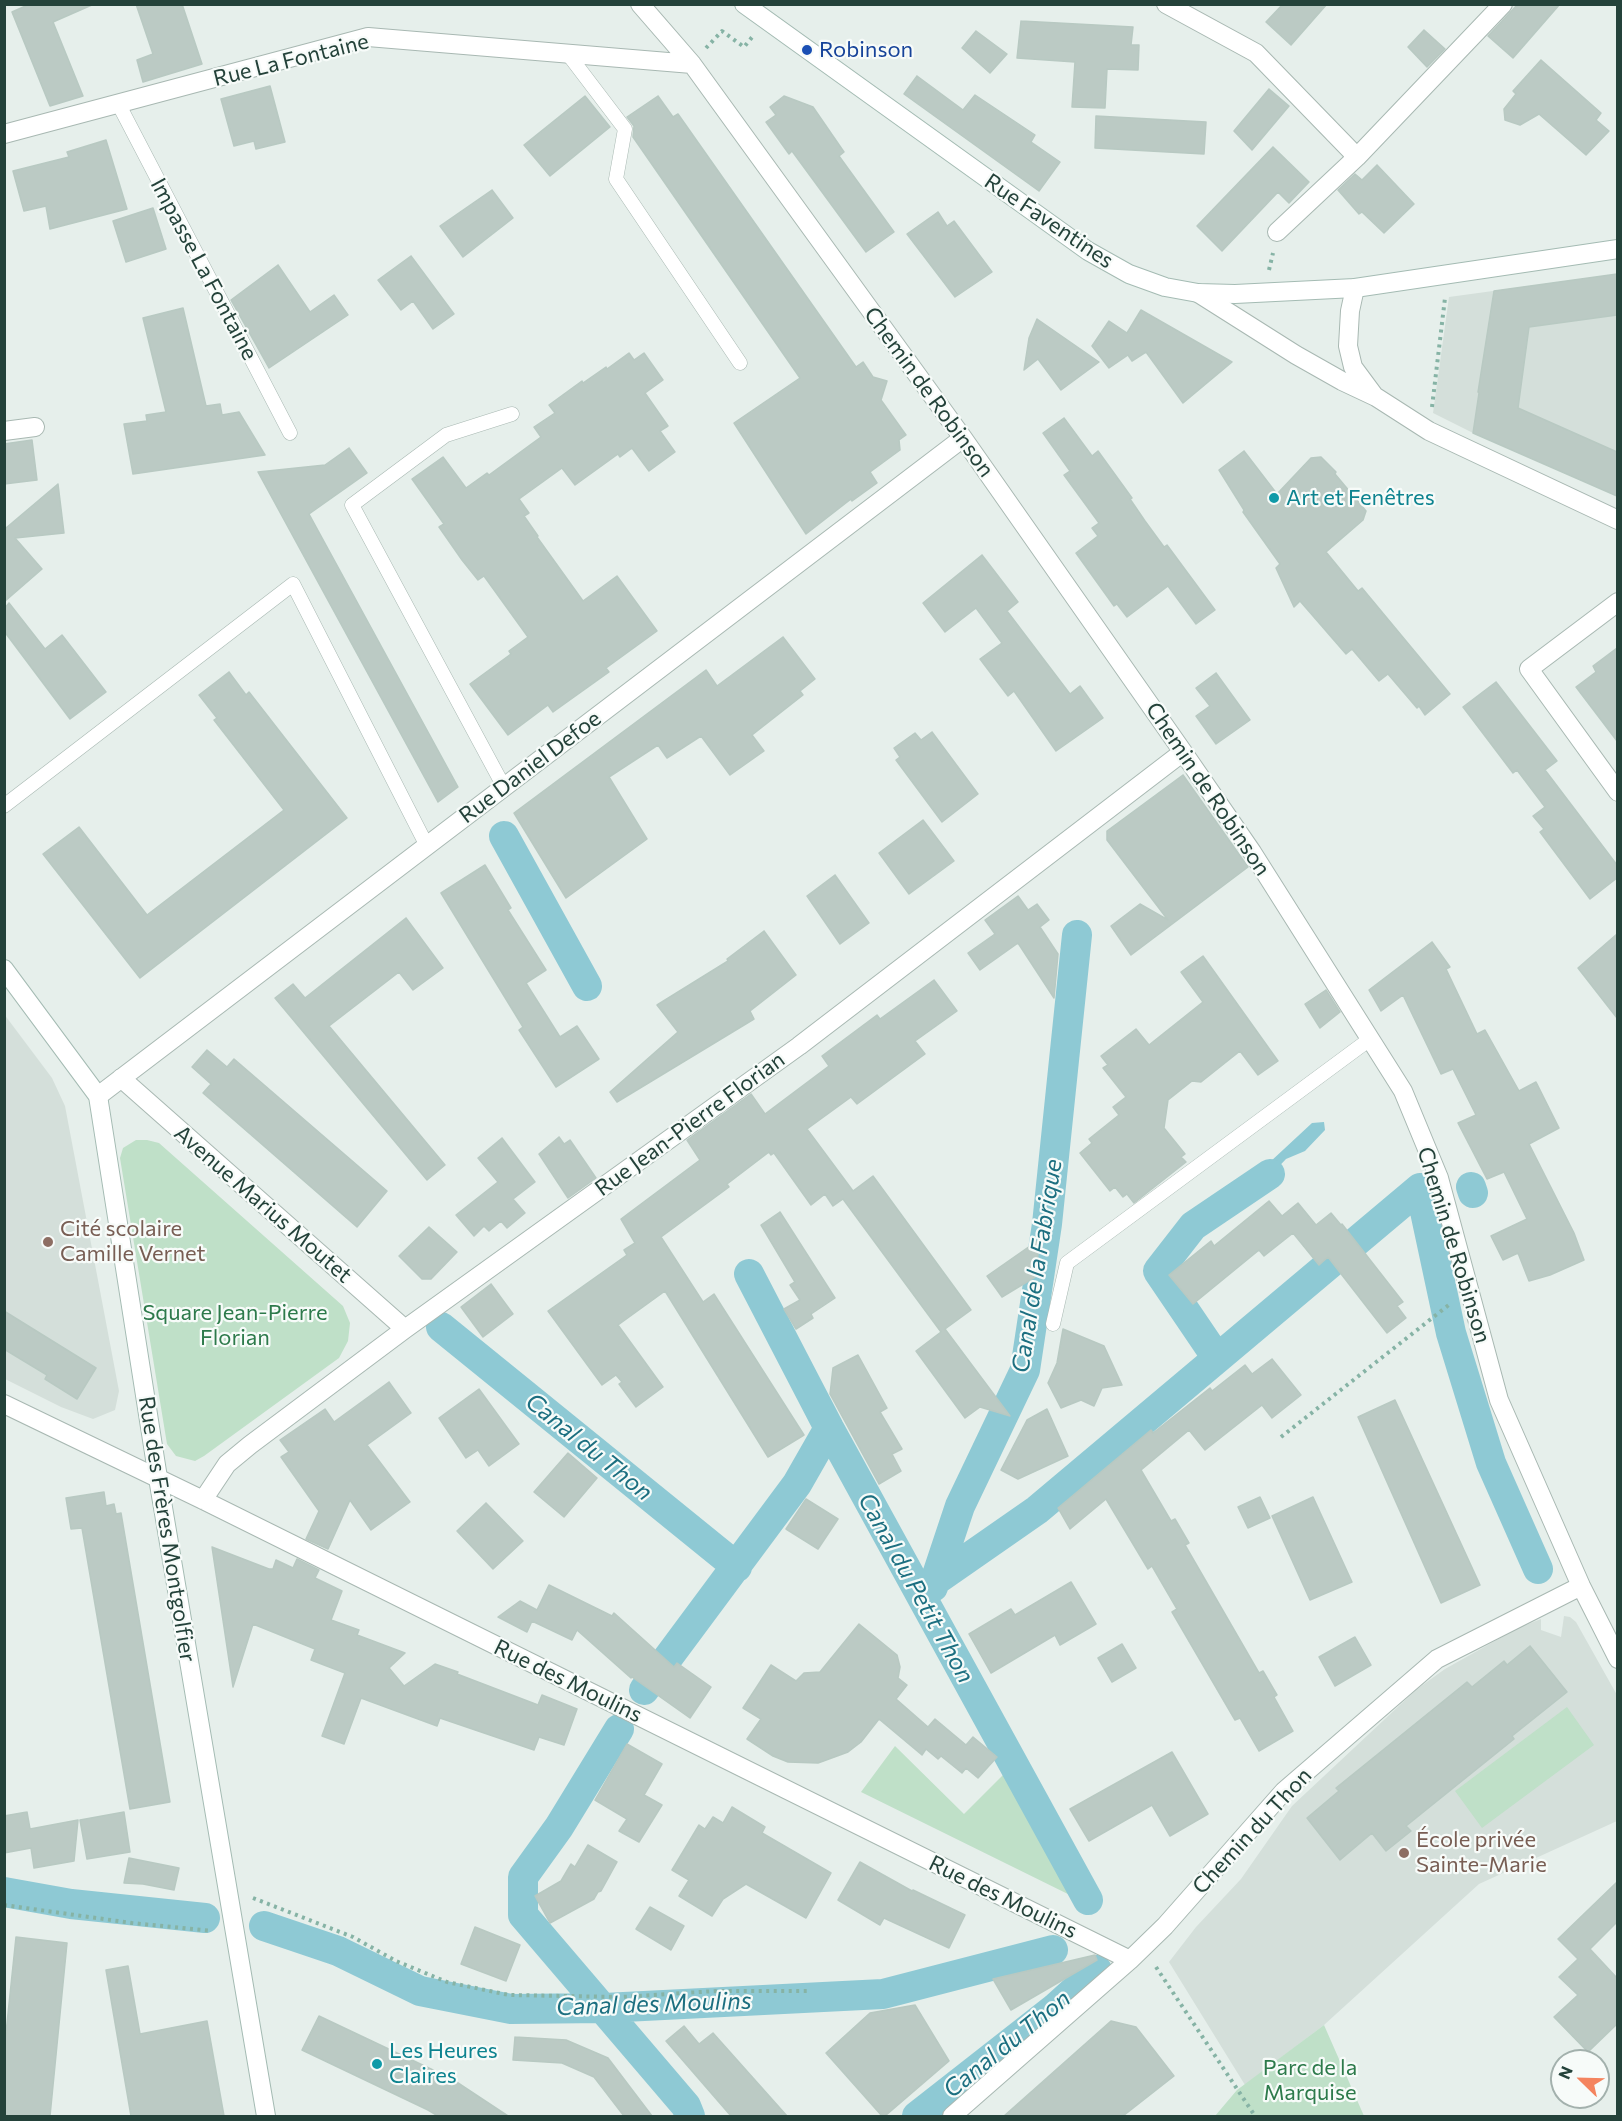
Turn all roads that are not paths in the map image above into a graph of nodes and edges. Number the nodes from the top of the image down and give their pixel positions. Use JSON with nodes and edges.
{"nodes":[{"id":1,"x":640,"y":4,"type":"edge"},
{"id":2,"x":744,"y":4,"type":"edge"},
{"id":3,"x":1166,"y":4,"type":"edge"},
{"id":4,"x":1503,"y":4,"type":"edge"},
{"id":5,"x":568,"y":54,"type":"junction"},
{"id":6,"x":692,"y":64,"type":"junction"},
{"id":7,"x":119,"y":105,"type":"junction"},
{"id":8,"x":4,"y":134,"type":"edge"},
{"id":9,"x":1357,"y":157,"type":"junction"},
{"id":10,"x":1277,"y":232,"type":"road end"},
{"id":11,"x":1617,"y":249,"type":"edge"},
{"id":12,"x":1354,"y":288,"type":"junction"},
{"id":13,"x":1198,"y":293,"type":"junction"},
{"id":14,"x":740,"y":363,"type":"dead end"},
{"id":15,"x":1376,"y":397,"type":"junction"},
{"id":16,"x":512,"y":414,"type":"dead end"},
{"id":17,"x":34,"y":427,"type":"dead end"},
{"id":18,"x":4,"y":431,"type":"edge"},
{"id":19,"x":290,"y":433,"type":"dead end"},
{"id":20,"x":963,"y":438,"type":"junction"},
{"id":21,"x":1617,"y":520,"type":"edge"},
{"id":22,"x":1617,"y":602,"type":"edge"},
{"id":23,"x":1183,"y":752,"type":"junction"},
{"id":24,"x":504,"y":787,"type":"junction"},
{"id":25,"x":1617,"y":792,"type":"edge"},
{"id":26,"x":4,"y":806,"type":"edge"},
{"id":27,"x":427,"y":846,"type":"junction"},
{"id":28,"x":4,"y":969,"type":"edge"},
{"id":29,"x":1370,"y":1039,"type":"junction"},
{"id":30,"x":121,"y":1078,"type":"junction"},
{"id":31,"x":98,"y":1096,"type":"junction"},
{"id":32,"x":1053,"y":1324,"type":"dead end"},
{"id":33,"x":405,"y":1329,"type":"junction"},
{"id":34,"x":4,"y":1404,"type":"edge"},
{"id":35,"x":158,"y":1478,"type":"junction"},
{"id":36,"x":203,"y":1500,"type":"junction"},
{"id":37,"x":1581,"y":1586,"type":"junction"},
{"id":38,"x":1617,"y":1659,"type":"edge"},
{"id":39,"x":1136,"y":1954,"type":"junction"},
{"id":40,"x":266,"y":2116,"type":"edge"},
{"id":41,"x":952,"y":2116,"type":"edge"}],
"edges":[{"from":1,"to":6,"type":"street","name":"Chemin de Robinson"},
{"from":2,"to":13,"type":"street","name":"Rue Faventines"},
{"from":3,"to":9,"type":"street"},
{"from":4,"to":9,"type":"street"},
{"from":5,"to":6,"type":"street","name":"Rue La Fontaine"},
{"from":5,"to":7,"type":"street","name":"Rue La Fontaine"},
{"from":5,"to":14,"type":"lane"},
{"from":6,"to":20,"type":"street","name":"Chemin de Robinson"},
{"from":7,"to":8,"type":"street","name":"Rue La Fontaine"},
{"from":7,"to":19,"type":"lane","name":"Impasse La Fontaine"},
{"from":9,"to":10,"type":"street"},
{"from":11,"to":12,"type":"street","name":"Rue Faventines"},
{"from":12,"to":13,"type":"street","name":"Rue Faventines"},
{"from":12,"to":15,"type":"street"},
{"from":13,"to":15,"type":"street"},
{"from":15,"to":21,"type":"street"},
{"from":16,"to":24,"type":"lane"},
{"from":17,"to":18,"type":"street"},
{"from":20,"to":23,"type":"street","name":"Chemin de Robinson"},
{"from":20,"to":24,"type":"street","name":"Rue Daniel Defoe"},
{"from":22,"to":25,"type":"street"},
{"from":23,"to":29,"type":"street","name":"Chemin de Robinson"},
{"from":23,"to":33,"type":"street","name":"Rue Jean-Pierre Florian"},
{"from":24,"to":27,"type":"street","name":"Rue Daniel Defoe"},
{"from":26,"to":27,"type":"lane"},
{"from":27,"to":30,"type":"street","name":"Rue Daniel Defoe"},
{"from":28,"to":31,"type":"street","name":"Rue des Frères Montgolfier"},
{"from":29,"to":32,"type":"lane"},
{"from":29,"to":37,"type":"street","name":"Chemin de Robinson"},
{"from":30,"to":31,"type":"street","name":"Rue Daniel Defoe"},
{"from":30,"to":33,"type":"street","name":"Avenue Marius Moutet"},
{"from":31,"to":35,"type":"street","name":"Rue des Frères Montgolfier"},
{"from":33,"to":36,"type":"street","name":"Rue Jean-Pierre Florian"},
{"from":34,"to":35,"type":"street","name":"Rue des Moulins"},
{"from":35,"to":36,"type":"street","name":"Rue des Moulins"},
{"from":35,"to":40,"type":"street","name":"Rue des Frères Montgolfier"},
{"from":36,"to":39,"type":"street","name":"Rue des Moulins"},
{"from":37,"to":38,"type":"street","name":"Chemin de Robinson"},
{"from":37,"to":39,"type":"street","name":"Chemin du Thon"},
{"from":39,"to":41,"type":"street","name":"Chemin du Thon"}]}
